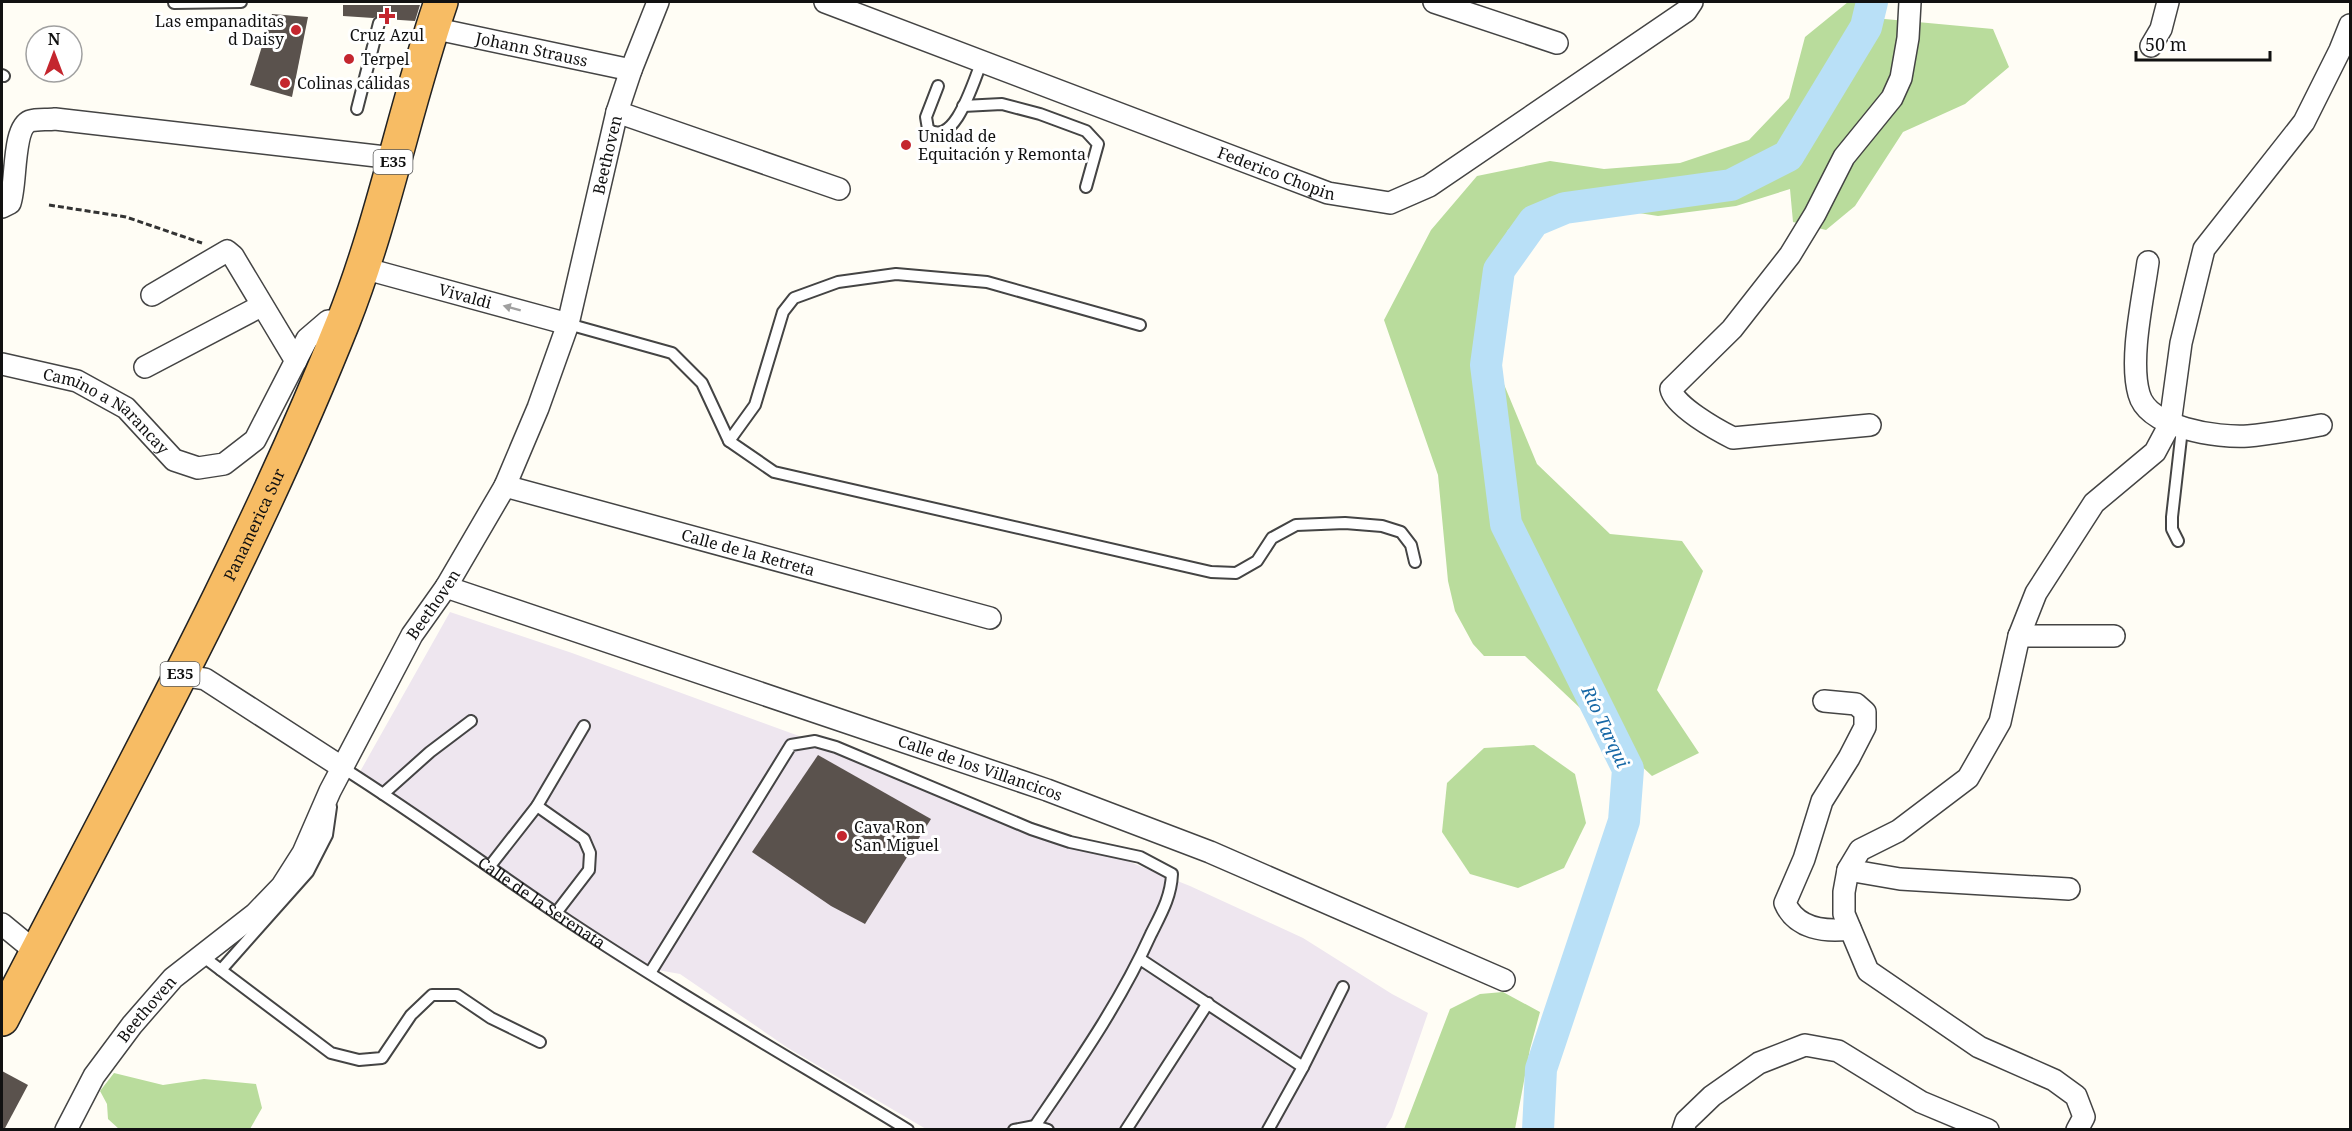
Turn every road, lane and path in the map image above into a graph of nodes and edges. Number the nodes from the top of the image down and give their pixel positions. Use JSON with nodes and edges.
{"nodes":[{"id":1,"x":241,"y":2,"type":"edge"},
{"id":2,"x":658,"y":2,"type":"edge"},
{"id":3,"x":825,"y":2,"type":"edge"},
{"id":4,"x":1434,"y":2,"type":"edge"},
{"id":5,"x":1692,"y":2,"type":"edge"},
{"id":6,"x":1910,"y":2,"type":"edge"},
{"id":7,"x":2168,"y":2,"type":"edge"},
{"id":8,"x":174,"y":3,"type":"edge"},
{"id":9,"x":436,"y":15,"type":"edge"},
{"id":10,"x":379,"y":23,"type":"dead end"},
{"id":11,"x":2350,"y":25,"type":"edge"},
{"id":12,"x":1557,"y":43,"type":"dead end"},
{"id":13,"x":2151,"y":46,"type":"dead end"},
{"id":14,"x":982,"y":61,"type":"junction"},
{"id":15,"x":631,"y":70,"type":"junction"},
{"id":16,"x":938,"y":86,"type":"dead end"},
{"id":17,"x":963,"y":106,"type":"junction"},
{"id":18,"x":357,"y":109,"type":"dead end"},
{"id":19,"x":617,"y":112,"type":"junction"},
{"id":20,"x":394,"y":158,"type":"junction"},
{"id":21,"x":1086,"y":187,"type":"dead end"},
{"id":22,"x":839,"y":189,"type":"dead end"},
{"id":23,"x":50,"y":205,"type":"dead end"},
{"id":24,"x":2,"y":207,"type":"edge"},
{"id":25,"x":227,"y":251,"type":"junction"},
{"id":26,"x":2148,"y":262,"type":"dead end"},
{"id":27,"x":363,"y":268,"type":"junction"},
{"id":28,"x":152,"y":295,"type":"dead end"},
{"id":29,"x":261,"y":306,"type":"junction"},
{"id":30,"x":343,"y":322,"type":"junction"},
{"id":31,"x":568,"y":324,"type":"junction"},
{"id":32,"x":1140,"y":325,"type":"dead end"},
{"id":33,"x":296,"y":361,"type":"junction"},
{"id":34,"x":2,"y":364,"type":"edge"},
{"id":35,"x":145,"y":367,"type":"dead end"},
{"id":36,"x":1870,"y":425,"type":"dead end"},
{"id":37,"x":2321,"y":425,"type":"dead end"},
{"id":38,"x":2176,"y":427,"type":"junction"},
{"id":39,"x":729,"y":441,"type":"junction"},
{"id":40,"x":505,"y":486,"type":"junction"},
{"id":41,"x":2178,"y":541,"type":"dead end"},
{"id":42,"x":1415,"y":562,"type":"dead end"},
{"id":43,"x":446,"y":587,"type":"junction"},
{"id":44,"x":990,"y":618,"type":"dead end"},
{"id":45,"x":2019,"y":636,"type":"junction"},
{"id":46,"x":2114,"y":636,"type":"dead end"},
{"id":47,"x":180,"y":675,"type":"junction"},
{"id":48,"x":1824,"y":701,"type":"dead end"},
{"id":49,"x":471,"y":721,"type":"dead end"},
{"id":50,"x":584,"y":726,"type":"dead end"},
{"id":51,"x":343,"y":768,"type":"junction"},
{"id":52,"x":330,"y":791,"type":"junction"},
{"id":53,"x":383,"y":794,"type":"junction"},
{"id":54,"x":537,"y":806,"type":"junction"},
{"id":55,"x":490,"y":866,"type":"junction"},
{"id":56,"x":1848,"y":870,"type":"junction"},
{"id":57,"x":2069,"y":890,"type":"dead end"},
{"id":58,"x":556,"y":913,"type":"junction"},
{"id":59,"x":2,"y":924,"type":"edge"},
{"id":60,"x":1850,"y":929,"type":"junction"},
{"id":61,"x":36,"y":952,"type":"junction"},
{"id":62,"x":201,"y":954,"type":"junction"},
{"id":63,"x":1140,"y":959,"type":"junction"},
{"id":64,"x":221,"y":970,"type":"junction"},
{"id":65,"x":650,"y":973,"type":"junction"},
{"id":66,"x":1504,"y":980,"type":"dead end"},
{"id":67,"x":1343,"y":987,"type":"dead end"},
{"id":68,"x":1208,"y":1002,"type":"junction"},
{"id":69,"x":2,"y":1019,"type":"edge"},
{"id":70,"x":540,"y":1042,"type":"dead end"},
{"id":71,"x":1303,"y":1067,"type":"junction"},
{"id":72,"x":1035,"y":1126,"type":"junction"},
{"id":73,"x":66,"y":1130,"type":"edge"},
{"id":74,"x":908,"y":1130,"type":"edge"},
{"id":75,"x":1014,"y":1130,"type":"edge"},
{"id":76,"x":1048,"y":1130,"type":"edge"},
{"id":77,"x":1126,"y":1130,"type":"edge"},
{"id":78,"x":1268,"y":1130,"type":"edge"},
{"id":79,"x":1683,"y":1130,"type":"edge"},
{"id":80,"x":1988,"y":1130,"type":"edge"},
{"id":81,"x":2077,"y":1130,"type":"edge"}],
"edges":[{"from":1,"to":8,"type":"lane"},
{"from":2,"to":15,"type":"street","name":"Beethoven"},
{"from":3,"to":14,"type":"street","name":"Federico Chopin"},
{"from":4,"to":12,"type":"street"},
{"from":5,"to":14,"type":"street","name":"Federico Chopin"},
{"from":6,"to":36,"type":"street"},
{"from":7,"to":13,"type":"street"},
{"from":9,"to":15,"type":"street","name":"Johann Strauss"},
{"from":9,"to":20,"type":"highway","name":"Panamerica Sur","number":"E35"},
{"from":10,"to":18,"type":"lane"},
{"from":11,"to":38,"type":"street"},
{"from":14,"to":17,"type":"lane"},
{"from":15,"to":19,"type":"street","name":"Beethoven"},
{"from":16,"to":17,"type":"lane"},
{"from":17,"to":21,"type":"lane"},
{"from":19,"to":22,"type":"street"},
{"from":19,"to":31,"type":"street","name":"Beethoven"},
{"from":20,"to":24,"type":"street"},
{"from":20,"to":27,"type":"highway","name":"Panamerica Sur","number":"E35"},
{"from":23,"to":25,"type":"path"},
{"from":25,"to":28,"type":"street"},
{"from":25,"to":29,"type":"street"},
{"from":26,"to":38,"type":"street"},
{"from":27,"to":30,"type":"highway","name":"Panamerica Sur","number":"E35"},
{"from":31,"to":27,"type":"street","name":"Vivaldi","one_way":true},
{"from":29,"to":33,"type":"street"},
{"from":29,"to":35,"type":"street"},
{"from":30,"to":33,"type":"street","name":"Camino a Narancay"},
{"from":30,"to":47,"type":"highway","name":"Panamerica Sur","number":"E35"},
{"from":31,"to":39,"type":"lane"},
{"from":31,"to":40,"type":"street","name":"Beethoven"},
{"from":32,"to":39,"type":"lane"},
{"from":33,"to":34,"type":"street","name":"Camino a Narancay"},
{"from":37,"to":38,"type":"street"},
{"from":38,"to":41,"type":"lane"},
{"from":38,"to":45,"type":"street"},
{"from":39,"to":42,"type":"lane"},
{"from":40,"to":43,"type":"street","name":"Beethoven"},
{"from":40,"to":44,"type":"street","name":"Calle de la Retreta"},
{"from":43,"to":51,"type":"street","name":"Beethoven"},
{"from":43,"to":66,"type":"street","name":"Calle de los Villancicos"},
{"from":45,"to":46,"type":"street"},
{"from":45,"to":56,"type":"street"},
{"from":47,"to":51,"type":"street","name":"Calle de la Serenata"},
{"from":47,"to":61,"type":"highway","name":"Panamerica Sur","number":"E35"},
{"from":48,"to":60,"type":"street"},
{"from":49,"to":53,"type":"lane"},
{"from":50,"to":54,"type":"lane"},
{"from":51,"to":52,"type":"street","name":"Beethoven"},
{"from":51,"to":53,"type":"lane","name":"Calle de la Serenata"},
{"from":52,"to":62,"type":"street","name":"Beethoven"},
{"from":52,"to":64,"type":"lane"},
{"from":53,"to":55,"type":"lane","name":"Calle de la Serenata"},
{"from":54,"to":55,"type":"lane"},
{"from":54,"to":58,"type":"lane"},
{"from":55,"to":58,"type":"lane","name":"Calle de la Serenata"},
{"from":56,"to":57,"type":"street"},
{"from":56,"to":60,"type":"street"},
{"from":58,"to":65,"type":"lane","name":"Calle de la Serenata"},
{"from":59,"to":61,"type":"street"},
{"from":60,"to":81,"type":"street"},
{"from":61,"to":69,"type":"highway","name":"Panamerica Sur","number":"E35"},
{"from":62,"to":64,"type":"lane"},
{"from":62,"to":73,"type":"street","name":"Beethoven"},
{"from":63,"to":65,"type":"lane"},
{"from":63,"to":68,"type":"lane"},
{"from":63,"to":72,"type":"lane"},
{"from":64,"to":70,"type":"lane"},
{"from":65,"to":74,"type":"lane","name":"Calle de la Serenata"},
{"from":67,"to":71,"type":"lane"},
{"from":68,"to":71,"type":"lane"},
{"from":68,"to":77,"type":"lane"},
{"from":71,"to":78,"type":"lane"},
{"from":72,"to":75,"type":"lane"},
{"from":72,"to":76,"type":"lane"},
{"from":79,"to":80,"type":"street"}]}
